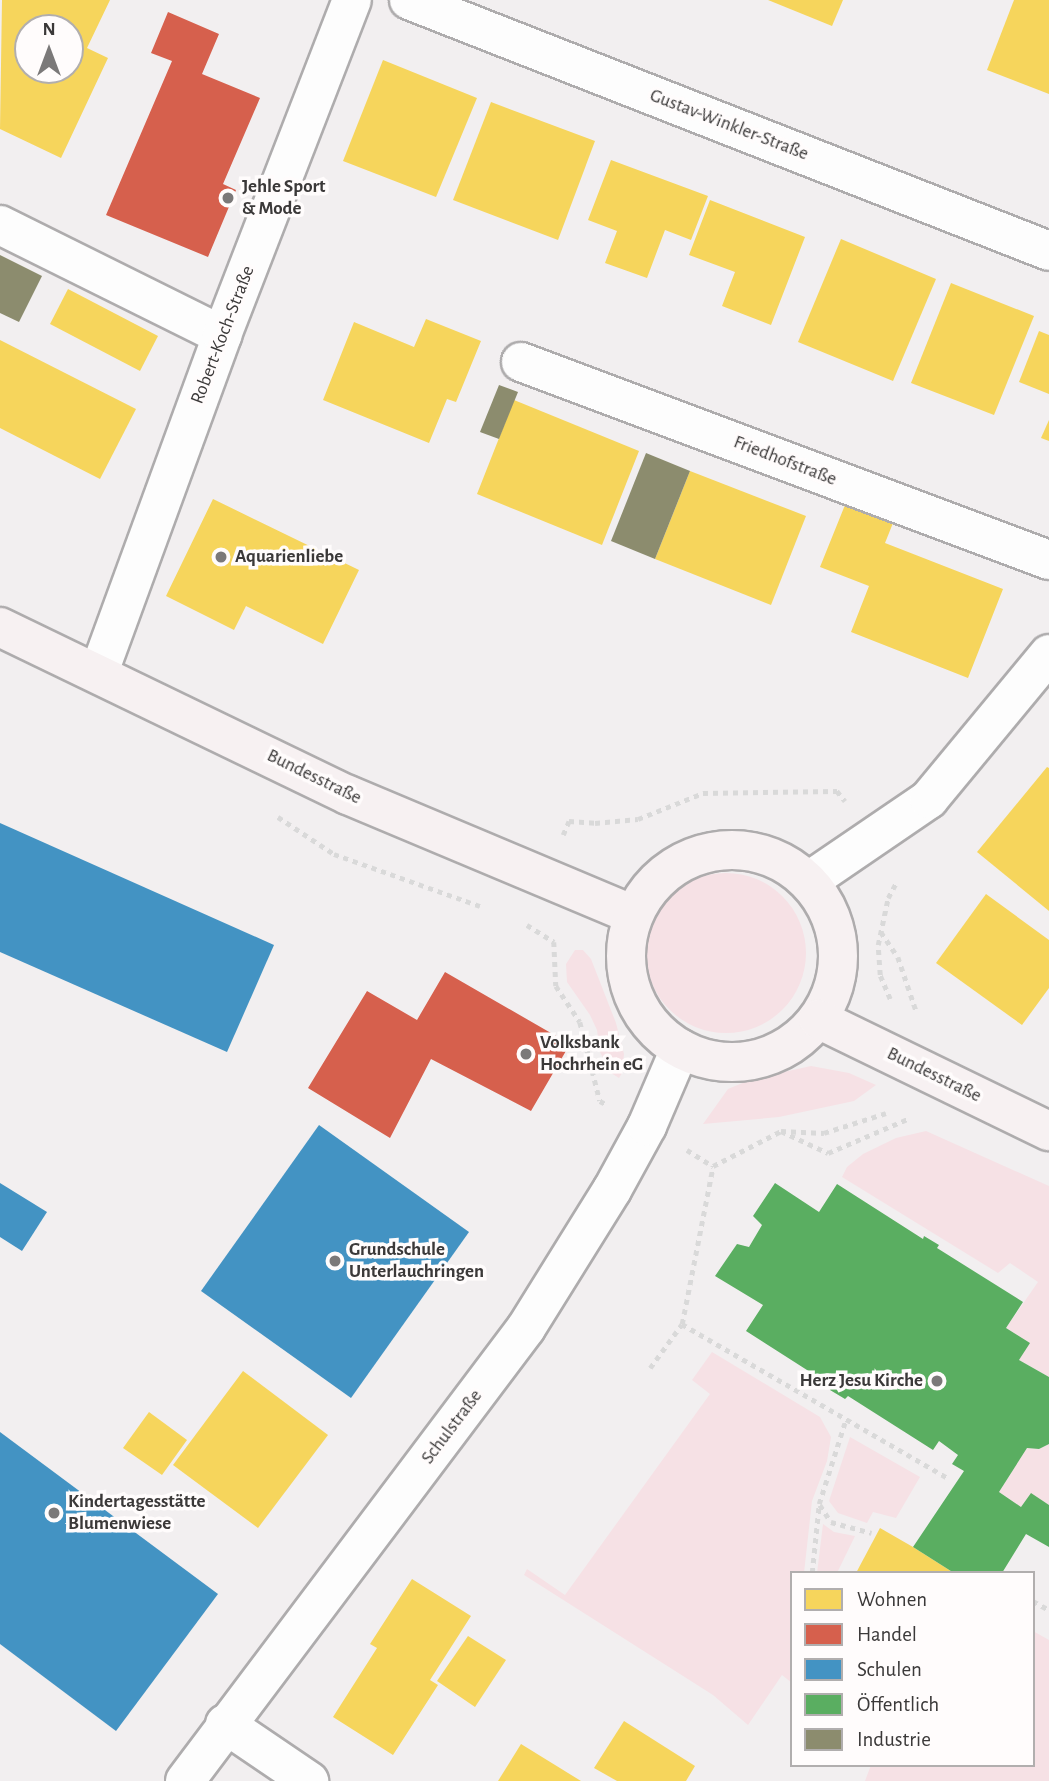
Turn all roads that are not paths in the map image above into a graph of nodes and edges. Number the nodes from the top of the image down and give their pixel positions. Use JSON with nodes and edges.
{"nodes":[{"id":1,"x":352,"y":0,"type":"edge"},
{"id":2,"x":410,"y":0,"type":"edge"},
{"id":3,"x":0,"y":225,"type":"edge"},
{"id":4,"x":1049,"y":251,"type":"edge"},
{"id":5,"x":222,"y":335,"type":"junction"},
{"id":6,"x":521,"y":362,"type":"dead end"},
{"id":7,"x":1049,"y":560,"type":"edge"},
{"id":8,"x":0,"y":627,"type":"edge"},
{"id":9,"x":1049,"y":654,"type":"edge"},
{"id":10,"x":99,"y":672,"type":"junction"},
{"id":11,"x":809,"y":881,"type":"junction"},
{"id":12,"x":633,"y":915,"type":"junction"},
{"id":13,"x":818,"y":1019,"type":"junction"},
{"id":14,"x":680,"y":1049,"type":"junction"},
{"id":15,"x":1049,"y":1131,"type":"edge"},
{"id":16,"x":225,"y":1724,"type":"junction"},
{"id":17,"x":185,"y":1781,"type":"edge"},
{"id":18,"x":309,"y":1781,"type":"edge"}],
"edges":[{"from":1,"to":5,"type":"street","name":"Robert-Koch-Straße"},
{"from":2,"to":4,"type":"street","name":"Gustav-Winkler-Straße"},
{"from":3,"to":5,"type":"street"},
{"from":5,"to":10,"type":"street","name":"Robert-Koch-Straße"},
{"from":6,"to":7,"type":"street","name":"Friedhofstraße"},
{"from":8,"to":10,"type":"main road","name":"Bundesstraße"},
{"from":9,"to":11,"type":"street"},
{"from":10,"to":12,"type":"main road","name":"Bundesstraße"},
{"from":11,"to":12,"type":"main road"},
{"from":11,"to":13,"type":"main road"},
{"from":12,"to":14,"type":"main road"},
{"from":13,"to":14,"type":"main road"},
{"from":13,"to":15,"type":"main road","name":"Bundesstraße"},
{"from":14,"to":16,"type":"street","name":"Schulstraße"},
{"from":16,"to":17,"type":"street","name":"Schulstraße"},
{"from":16,"to":18,"type":"street"}]}
